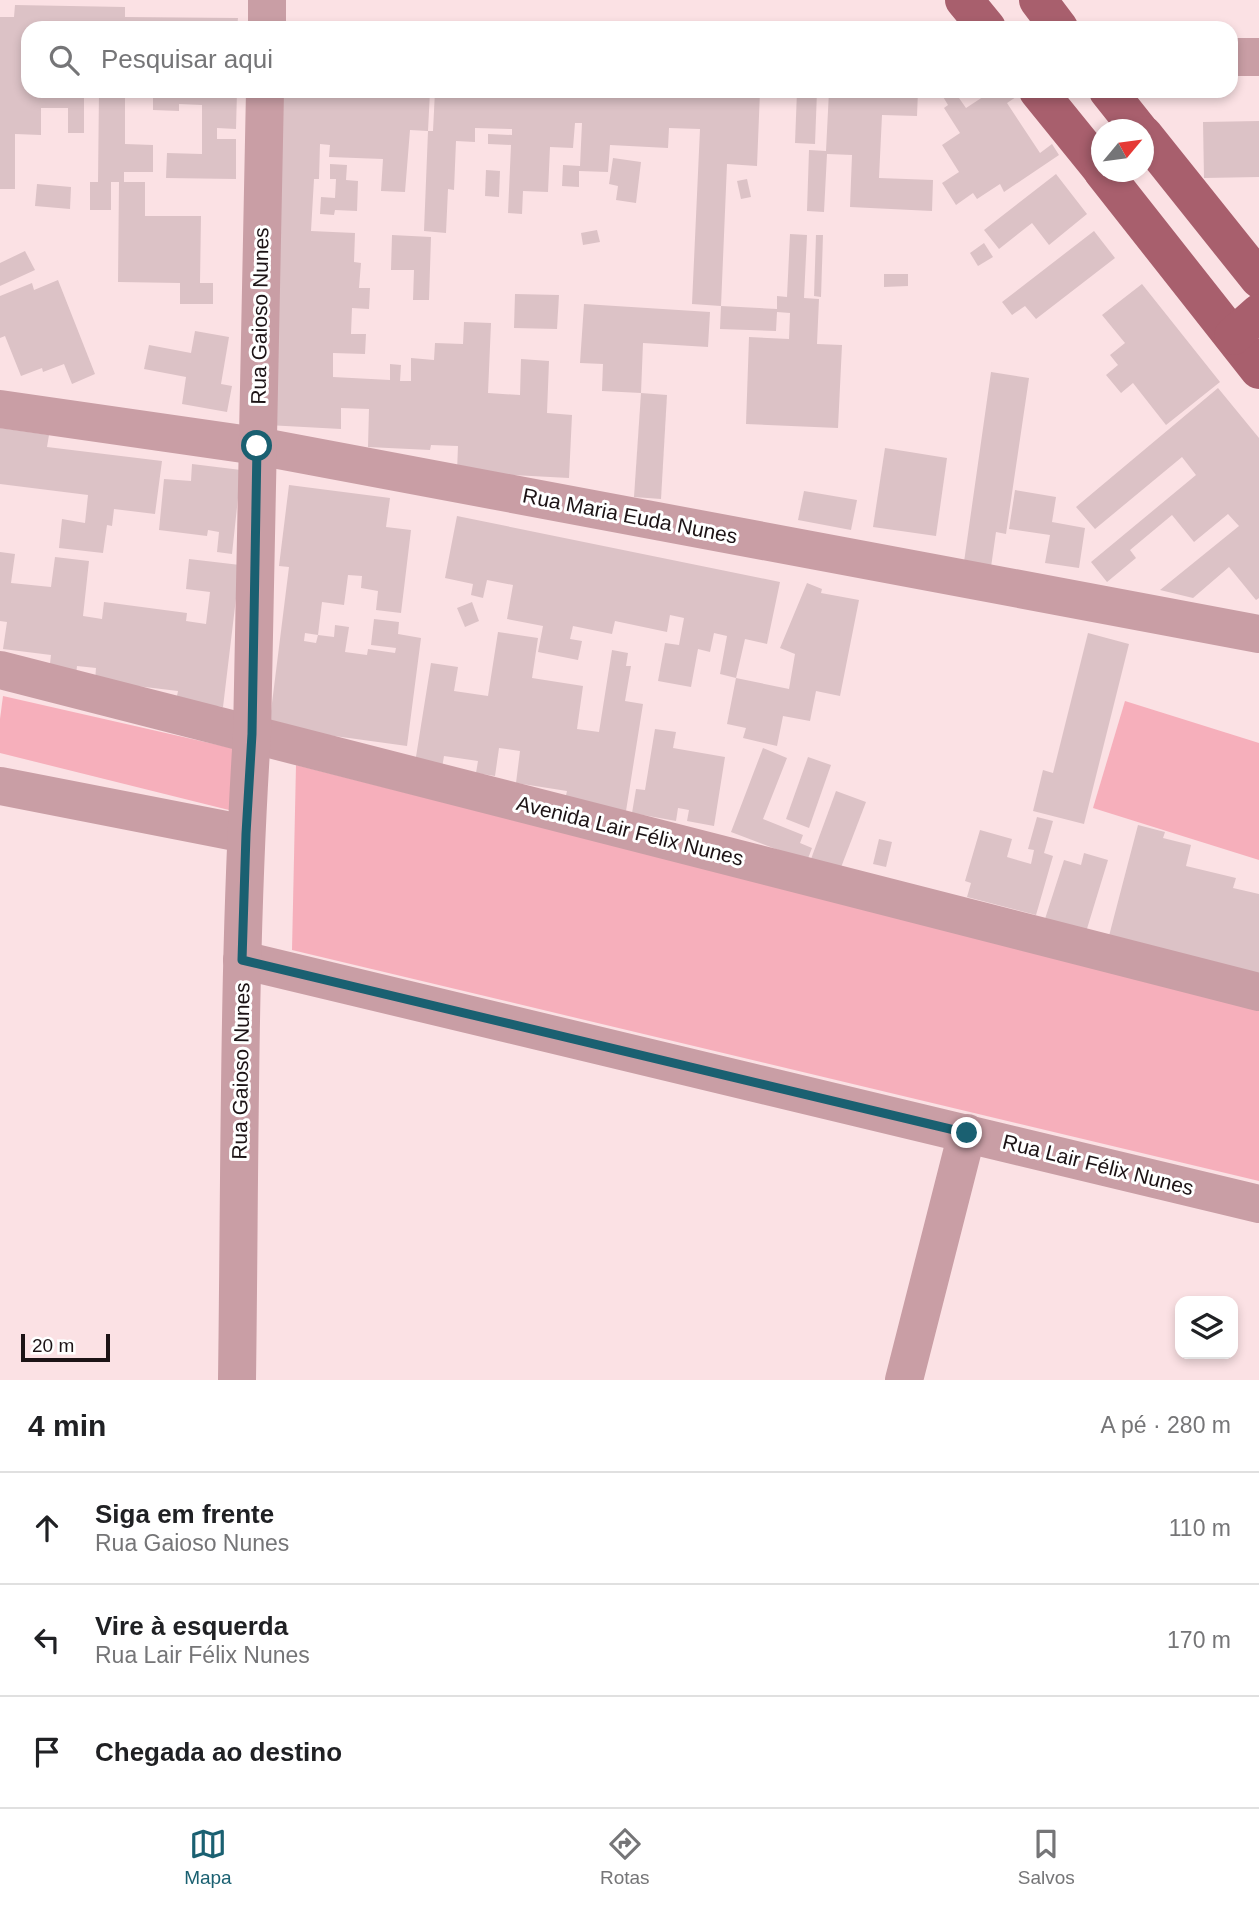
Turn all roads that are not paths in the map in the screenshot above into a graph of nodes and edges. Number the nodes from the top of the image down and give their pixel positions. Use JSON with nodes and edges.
{"nodes":[{"id":1,"x":267,"y":0,"type":"edge"},
{"id":2,"x":964,"y":0,"type":"edge"},
{"id":3,"x":1038,"y":0,"type":"edge"},
{"id":4,"x":267,"y":21,"type":"edge"},
{"id":5,"x":980,"y":21,"type":"edge"},
{"id":6,"x":1054,"y":21,"type":"edge"},
{"id":7,"x":1238,"y":57,"type":"edge"},
{"id":8,"x":1259,"y":57,"type":"edge"},
{"id":9,"x":265,"y":98,"type":"edge"},
{"id":10,"x":1044,"y":98,"type":"edge"},
{"id":11,"x":1114,"y":98,"type":"edge"},
{"id":12,"x":1130,"y":119,"type":"edge"},
{"id":13,"x":1154,"y":149,"type":"edge"},
{"id":14,"x":1091,"y":157,"type":"edge"},
{"id":15,"x":1112,"y":182,"type":"edge"},
{"id":16,"x":1259,"y":279,"type":"edge"},
{"id":17,"x":1246,"y":325,"type":"edge"},
{"id":18,"x":1259,"y":370,"type":"edge"},
{"id":19,"x":0,"y":409,"type":"edge"},
{"id":20,"x":257,"y":446,"type":"junction"},
{"id":21,"x":1259,"y":634,"type":"edge"},
{"id":22,"x":0,"y":670,"type":"edge"},
{"id":23,"x":252,"y":734,"type":"junction"},
{"id":24,"x":0,"y":786,"type":"edge"},
{"id":25,"x":246,"y":834,"type":"junction"},
{"id":26,"x":242,"y":960,"type":"junction"},
{"id":27,"x":1259,"y":992,"type":"edge"},
{"id":28,"x":967,"y":1133,"type":"junction"},
{"id":29,"x":1259,"y":1204,"type":"edge"},
{"id":30,"x":237,"y":1380,"type":"edge"},
{"id":31,"x":904,"y":1380,"type":"edge"}],
"edges":[{"from":1,"to":4,"type":"street"},
{"from":2,"to":5,"type":"main road"},
{"from":3,"to":6,"type":"main road"},
{"from":7,"to":8,"type":"street"},
{"from":9,"to":20,"type":"street","name":"Rua Gaioso Nunes"},
{"from":10,"to":14,"type":"main road"},
{"from":11,"to":12,"type":"main road"},
{"from":13,"to":16,"type":"main road"},
{"from":15,"to":17,"type":"main road"},
{"from":17,"to":18,"type":"main road"},
{"from":19,"to":20,"type":"street","name":"Rua Maria Euda Nunes"},
{"from":20,"to":21,"type":"street","name":"Rua Maria Euda Nunes"},
{"from":20,"to":23,"type":"street","name":"Rua Gaioso Nunes"},
{"from":22,"to":23,"type":"street","name":"Avenida Lair Félix Nunes"},
{"from":23,"to":25,"type":"street","name":"Rua Gaioso Nunes"},
{"from":23,"to":27,"type":"street","name":"Avenida Lair Félix Nunes"},
{"from":24,"to":25,"type":"street"},
{"from":25,"to":26,"type":"street","name":"Rua Gaioso Nunes"},
{"from":26,"to":28,"type":"street","name":"Rua Lair Félix Nunes"},
{"from":26,"to":30,"type":"street","name":"Rua Gaioso Nunes"},
{"from":28,"to":29,"type":"street","name":"Rua Lair Félix Nunes"},
{"from":28,"to":31,"type":"street"}]}
